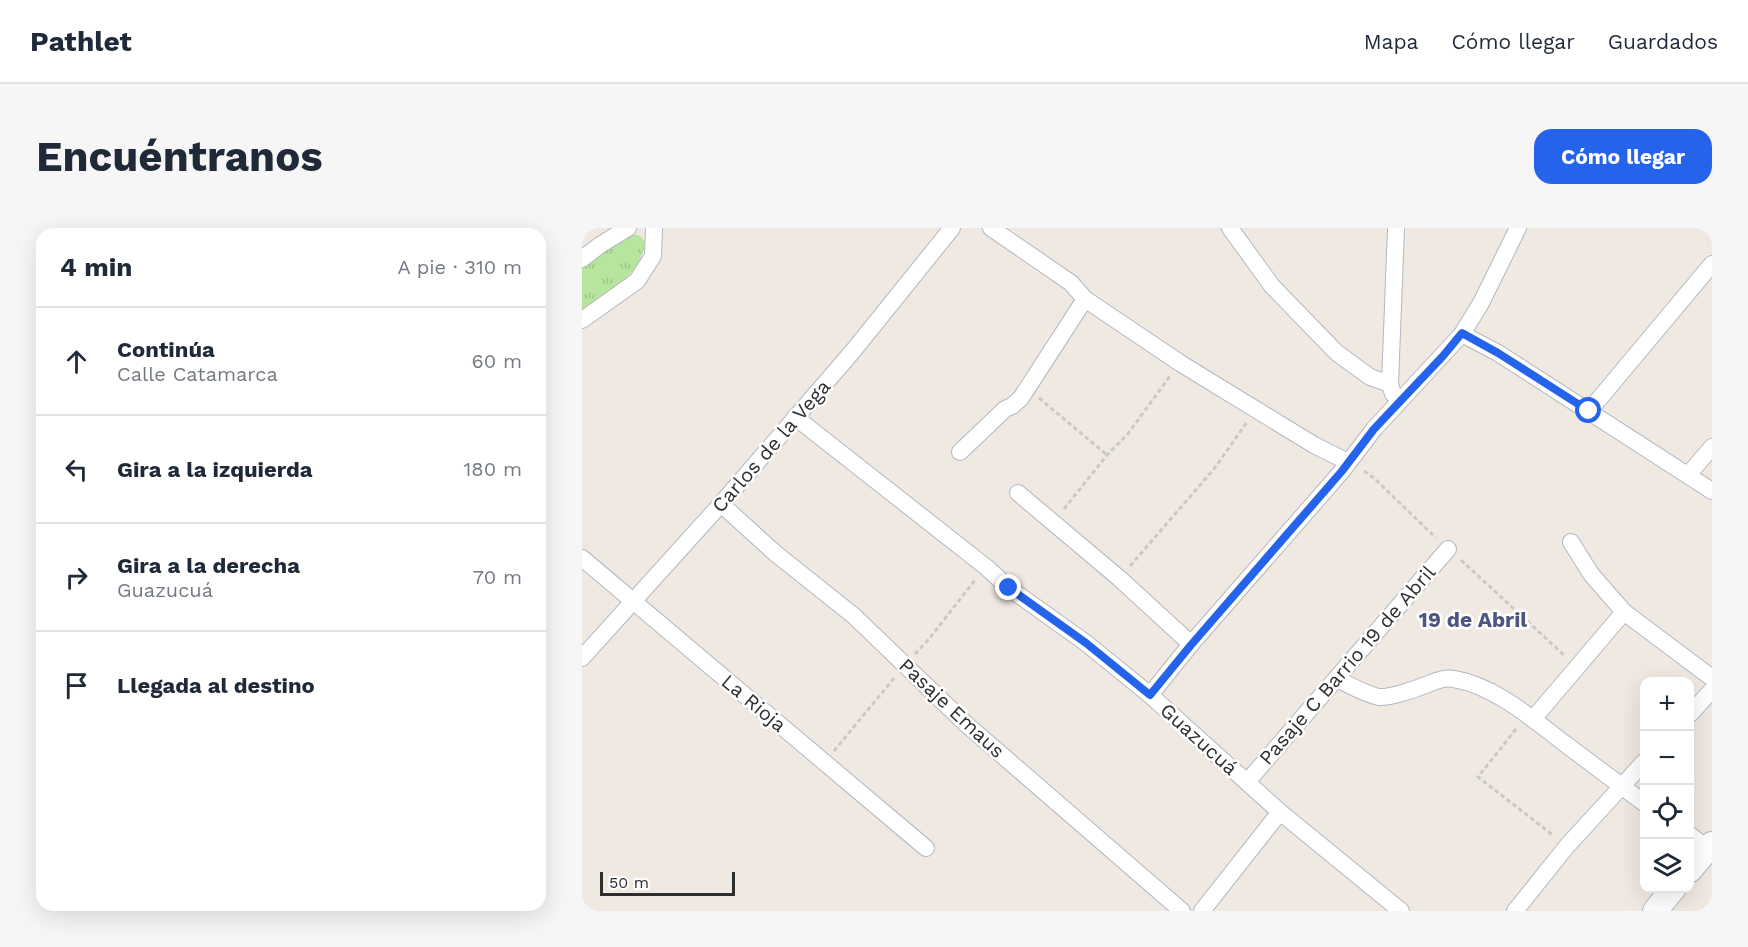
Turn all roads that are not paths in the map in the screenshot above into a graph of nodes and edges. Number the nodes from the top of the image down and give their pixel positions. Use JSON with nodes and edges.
{"nodes":[{"id":1,"x":628,"y":228,"type":"edge"},
{"id":2,"x":654,"y":228,"type":"edge"},
{"id":3,"x":952,"y":228,"type":"edge"},
{"id":4,"x":991,"y":228,"type":"edge"},
{"id":5,"x":1230,"y":228,"type":"edge"},
{"id":6,"x":1396,"y":228,"type":"edge"},
{"id":7,"x":1518,"y":228,"type":"edge"},
{"id":8,"x":582,"y":259,"type":"edge"},
{"id":9,"x":1712,"y":264,"type":"edge"},
{"id":10,"x":1085,"y":299,"type":"junction"},
{"id":11,"x":582,"y":320,"type":"edge"},
{"id":12,"x":1462,"y":333,"type":"junction"},
{"id":13,"x":1390,"y":384,"type":"junction"},
{"id":14,"x":1398,"y":403,"type":"junction"},
{"id":15,"x":1589,"y":411,"type":"junction"},
{"id":16,"x":795,"y":417,"type":"junction"},
{"id":17,"x":1712,"y":447,"type":"edge"},
{"id":18,"x":960,"y":452,"type":"dead end"},
{"id":19,"x":1348,"y":462,"type":"junction"},
{"id":20,"x":1688,"y":475,"type":"junction"},
{"id":21,"x":1712,"y":491,"type":"edge"},
{"id":22,"x":1018,"y":493,"type":"dead end"},
{"id":23,"x":721,"y":504,"type":"junction"},
{"id":24,"x":1570,"y":542,"type":"dead end"},
{"id":25,"x":1448,"y":549,"type":"road end"},
{"id":26,"x":582,"y":558,"type":"edge"},
{"id":27,"x":633,"y":602,"type":"junction"},
{"id":28,"x":1624,"y":612,"type":"junction"},
{"id":29,"x":1191,"y":645,"type":"junction"},
{"id":30,"x":582,"y":658,"type":"edge"},
{"id":31,"x":1712,"y":678,"type":"edge"},
{"id":32,"x":1337,"y":679,"type":"junction"},
{"id":33,"x":1712,"y":690,"type":"edge"},
{"id":34,"x":1150,"y":695,"type":"junction"},
{"id":35,"x":1694,"y":709,"type":"edge"},
{"id":36,"x":1530,"y":717,"type":"junction"},
{"id":37,"x":1640,"y":767,"type":"edge"},
{"id":38,"x":1247,"y":782,"type":"junction"},
{"id":39,"x":1622,"y":787,"type":"junction"},
{"id":40,"x":1640,"y":800,"type":"edge"},
{"id":41,"x":1280,"y":813,"type":"junction"},
{"id":42,"x":1703,"y":843,"type":"edge"},
{"id":43,"x":926,"y":848,"type":"dead end"},
{"id":44,"x":1694,"y":860,"type":"edge"},
{"id":45,"x":1670,"y":893,"type":"edge"},
{"id":46,"x":1399,"y":910,"type":"edge"},
{"id":47,"x":1182,"y":911,"type":"edge"},
{"id":48,"x":1202,"y":911,"type":"edge"},
{"id":49,"x":1515,"y":911,"type":"edge"},
{"id":50,"x":1655,"y":911,"type":"edge"}],
"edges":[{"from":1,"to":8,"type":"street"},
{"from":2,"to":11,"type":"street"},
{"from":3,"to":16,"type":"street","name":"Carlos de la Vega"},
{"from":4,"to":10,"type":"street"},
{"from":5,"to":13,"type":"street"},
{"from":6,"to":13,"type":"street"},
{"from":7,"to":12,"type":"street"},
{"from":9,"to":15,"type":"street"},
{"from":10,"to":18,"type":"street"},
{"from":10,"to":19,"type":"street"},
{"from":12,"to":14,"type":"street"},
{"from":12,"to":15,"type":"street"},
{"from":13,"to":14,"type":"street"},
{"from":14,"to":19,"type":"street"},
{"from":15,"to":20,"type":"street"},
{"from":16,"to":23,"type":"street","name":"Carlos de la Vega"},
{"from":16,"to":34,"type":"street","name":"Guazucuá"},
{"from":17,"to":20,"type":"street"},
{"from":19,"to":29,"type":"street"},
{"from":20,"to":21,"type":"street"},
{"from":22,"to":29,"type":"street"},
{"from":23,"to":27,"type":"street","name":"Carlos de la Vega"},
{"from":23,"to":47,"type":"street","name":"Pasaje Emaus"},
{"from":24,"to":28,"type":"street"},
{"from":25,"to":32,"type":"street","name":"Pasaje C Barrio 19 de Abril"},
{"from":26,"to":27,"type":"street","name":"La Rioja"},
{"from":27,"to":30,"type":"street","name":"Carlos de la Vega"},
{"from":27,"to":43,"type":"street","name":"La Rioja"},
{"from":28,"to":31,"type":"street"},
{"from":28,"to":36,"type":"street"},
{"from":29,"to":34,"type":"street"},
{"from":32,"to":36,"type":"street"},
{"from":32,"to":38,"type":"street","name":"Pasaje C Barrio 19 de Abril"},
{"from":33,"to":35,"type":"street"},
{"from":34,"to":38,"type":"street","name":"Guazucuá"},
{"from":36,"to":39,"type":"street"},
{"from":37,"to":39,"type":"street"},
{"from":38,"to":41,"type":"street","name":"Guazucuá"},
{"from":39,"to":40,"type":"street"},
{"from":39,"to":49,"type":"street"},
{"from":41,"to":46,"type":"street","name":"Guazucuá"},
{"from":41,"to":48,"type":"street"},
{"from":42,"to":44,"type":"main road"},
{"from":45,"to":50,"type":"main road"}]}
